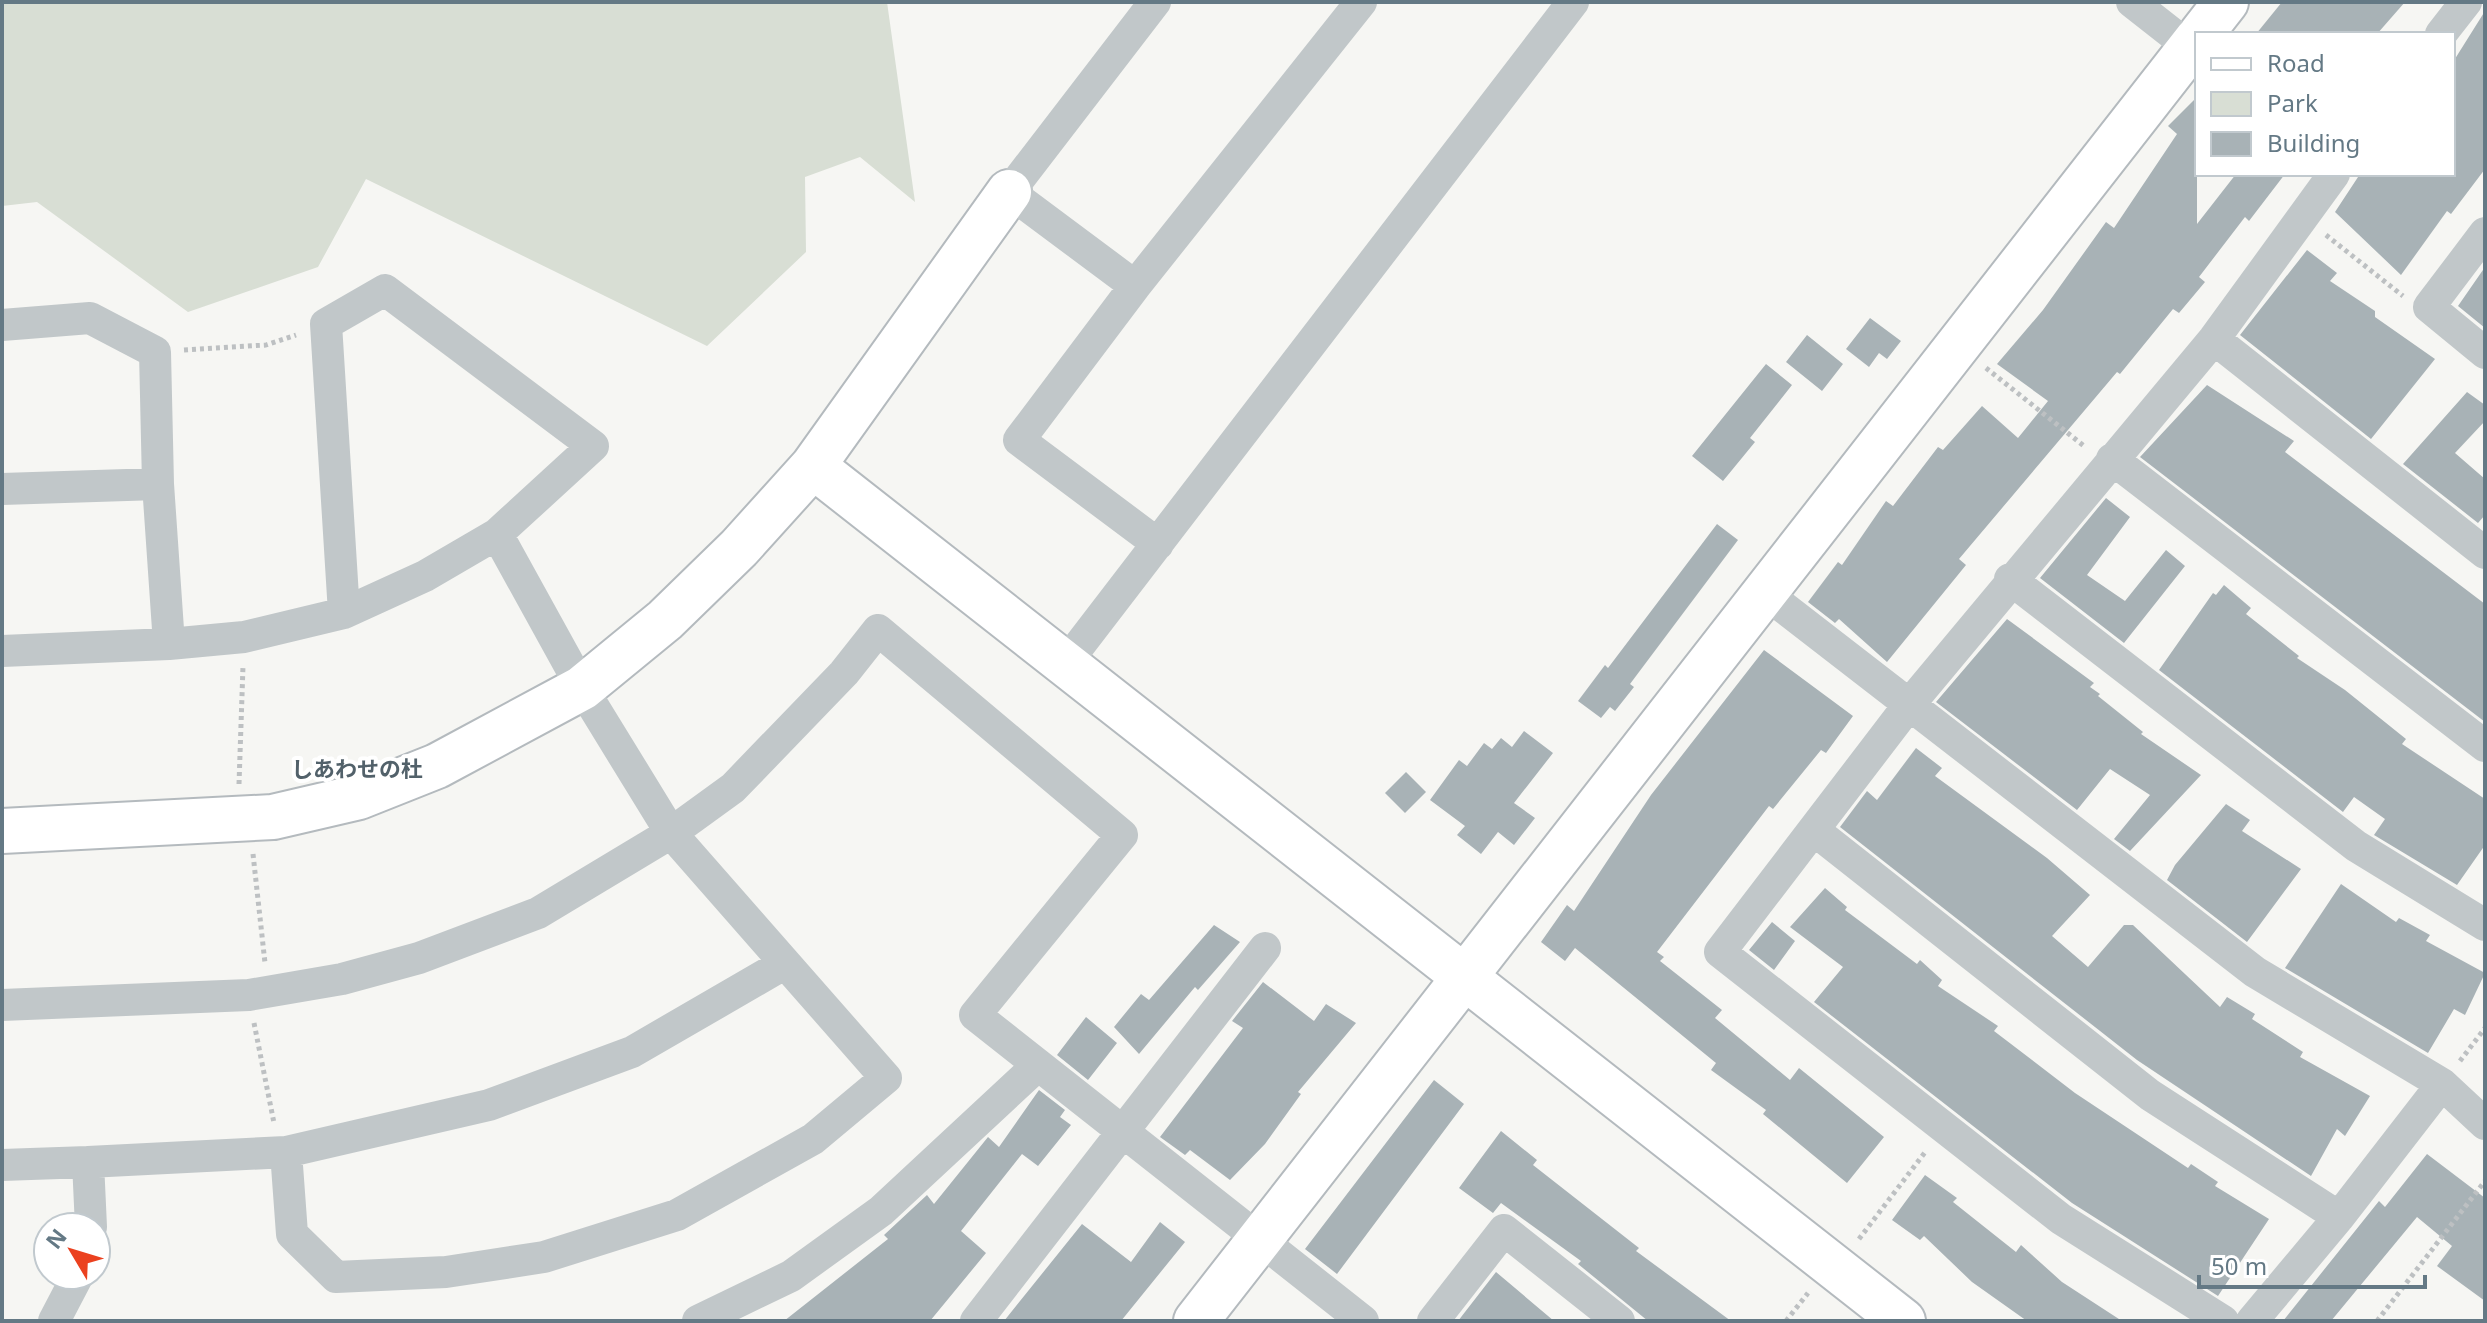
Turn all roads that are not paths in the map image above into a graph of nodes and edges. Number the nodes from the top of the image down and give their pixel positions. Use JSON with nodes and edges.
{"nodes":[{"id":1,"x":1155,"y":2,"type":"edge"},
{"id":2,"x":1361,"y":2,"type":"edge"},
{"id":3,"x":1573,"y":2,"type":"edge"},
{"id":4,"x":2132,"y":2,"type":"edge"},
{"id":5,"x":2226,"y":2,"type":"edge"},
{"id":6,"x":2466,"y":2,"type":"edge"},
{"id":7,"x":2205,"y":32,"type":"edge"},
{"id":8,"x":2443,"y":32,"type":"edge"},
{"id":9,"x":2195,"y":43,"type":"edge"},
{"id":10,"x":2195,"y":45,"type":"edge"},
{"id":11,"x":2333,"y":176,"type":"edge"},
{"id":12,"x":1009,"y":192,"type":"junction"},
{"id":13,"x":2485,"y":233,"type":"edge"},
{"id":14,"x":1135,"y":286,"type":"junction"},
{"id":15,"x":2,"y":325,"type":"edge"},
{"id":16,"x":2214,"y":339,"type":"junction"},
{"id":17,"x":2485,"y":353,"type":"edge"},
{"id":18,"x":2109,"y":462,"type":"junction"},
{"id":19,"x":813,"y":466,"type":"junction"},
{"id":20,"x":158,"y":484,"type":"junction"},
{"id":21,"x":2,"y":489,"type":"edge"},
{"id":22,"x":497,"y":534,"type":"junction"},
{"id":23,"x":1158,"y":544,"type":"junction"},
{"id":24,"x":2485,"y":553,"type":"edge"},
{"id":25,"x":2010,"y":579,"type":"junction"},
{"id":26,"x":1765,"y":593,"type":"junction"},
{"id":27,"x":344,"y":613,"type":"junction"},
{"id":28,"x":169,"y":644,"type":"junction"},
{"id":29,"x":2,"y":651,"type":"edge"},
{"id":30,"x":1065,"y":664,"type":"junction"},
{"id":31,"x":582,"y":688,"type":"junction"},
{"id":32,"x":1908,"y":706,"type":"junction"},
{"id":33,"x":2485,"y":746,"type":"edge"},
{"id":34,"x":2,"y":831,"type":"edge"},
{"id":35,"x":1815,"y":831,"type":"junction"},
{"id":36,"x":671,"y":833,"type":"junction"},
{"id":37,"x":2485,"y":925,"type":"edge"},
{"id":38,"x":1265,"y":948,"type":"dead end"},
{"id":39,"x":784,"y":964,"type":"junction"},
{"id":40,"x":1462,"y":977,"type":"junction"},
{"id":41,"x":2,"y":1005,"type":"edge"},
{"id":42,"x":1037,"y":1066,"type":"junction"},
{"id":43,"x":2442,"y":1084,"type":"junction"},
{"id":44,"x":2485,"y":1124,"type":"edge"},
{"id":45,"x":1124,"y":1133,"type":"junction"},
{"id":46,"x":283,"y":1152,"type":"junction"},
{"id":47,"x":88,"y":1162,"type":"junction"},
{"id":48,"x":2,"y":1165,"type":"edge"},
{"id":49,"x":90,"y":1211,"type":"edge"},
{"id":50,"x":2339,"y":1217,"type":"junction"},
{"id":51,"x":1261,"y":1238,"type":"junction"},
{"id":52,"x":70,"y":1291,"type":"edge"},
{"id":53,"x":54,"y":1321,"type":"edge"},
{"id":54,"x":698,"y":1321,"type":"edge"},
{"id":55,"x":976,"y":1321,"type":"edge"},
{"id":56,"x":1196,"y":1321,"type":"edge"},
{"id":57,"x":1363,"y":1321,"type":"edge"},
{"id":58,"x":1433,"y":1321,"type":"edge"},
{"id":59,"x":1619,"y":1321,"type":"edge"},
{"id":60,"x":1903,"y":1321,"type":"edge"},
{"id":61,"x":2223,"y":1321,"type":"edge"},
{"id":62,"x":2252,"y":1321,"type":"edge"}],
"edges":[{"from":1,"to":12,"type":"street"},
{"from":2,"to":14,"type":"street"},
{"from":3,"to":23,"type":"street"},
{"from":4,"to":9,"type":"street"},
{"from":5,"to":7,"type":"street"},
{"from":6,"to":8,"type":"street"},
{"from":10,"to":26,"type":"street"},
{"from":11,"to":16,"type":"street"},
{"from":12,"to":14,"type":"street"},
{"from":12,"to":19,"type":"street"},
{"from":13,"to":17,"type":"street"},
{"from":14,"to":23,"type":"street"},
{"from":15,"to":20,"type":"street"},
{"from":16,"to":18,"type":"street"},
{"from":16,"to":24,"type":"street"},
{"from":18,"to":25,"type":"street"},
{"from":18,"to":33,"type":"street"},
{"from":19,"to":30,"type":"street"},
{"from":19,"to":31,"type":"street"},
{"from":20,"to":21,"type":"street"},
{"from":20,"to":28,"type":"street"},
{"from":22,"to":27,"type":"street"},
{"from":22,"to":27,"type":"street"},
{"from":22,"to":31,"type":"street"},
{"from":23,"to":30,"type":"street"},
{"from":25,"to":32,"type":"street"},
{"from":25,"to":37,"type":"street"},
{"from":26,"to":32,"type":"street"},
{"from":26,"to":40,"type":"street"},
{"from":27,"to":28,"type":"street"},
{"from":28,"to":29,"type":"street"},
{"from":30,"to":40,"type":"street"},
{"from":31,"to":34,"type":"street"},
{"from":31,"to":36,"type":"street"},
{"from":32,"to":35,"type":"street"},
{"from":32,"to":43,"type":"street"},
{"from":35,"to":50,"type":"street"},
{"from":35,"to":61,"type":"street"},
{"from":36,"to":39,"type":"street"},
{"from":36,"to":41,"type":"street"},
{"from":36,"to":42,"type":"street"},
{"from":38,"to":45,"type":"street"},
{"from":39,"to":46,"type":"street"},
{"from":39,"to":46,"type":"street"},
{"from":40,"to":51,"type":"street"},
{"from":40,"to":60,"type":"street"},
{"from":42,"to":45,"type":"street"},
{"from":42,"to":54,"type":"street"},
{"from":43,"to":44,"type":"street"},
{"from":43,"to":50,"type":"street"},
{"from":45,"to":51,"type":"street"},
{"from":45,"to":55,"type":"street"},
{"from":46,"to":47,"type":"street"},
{"from":47,"to":48,"type":"street"},
{"from":47,"to":49,"type":"street"},
{"from":50,"to":62,"type":"street"},
{"from":51,"to":56,"type":"street"},
{"from":51,"to":57,"type":"street"},
{"from":52,"to":53,"type":"street"},
{"from":58,"to":59,"type":"street"}]}
